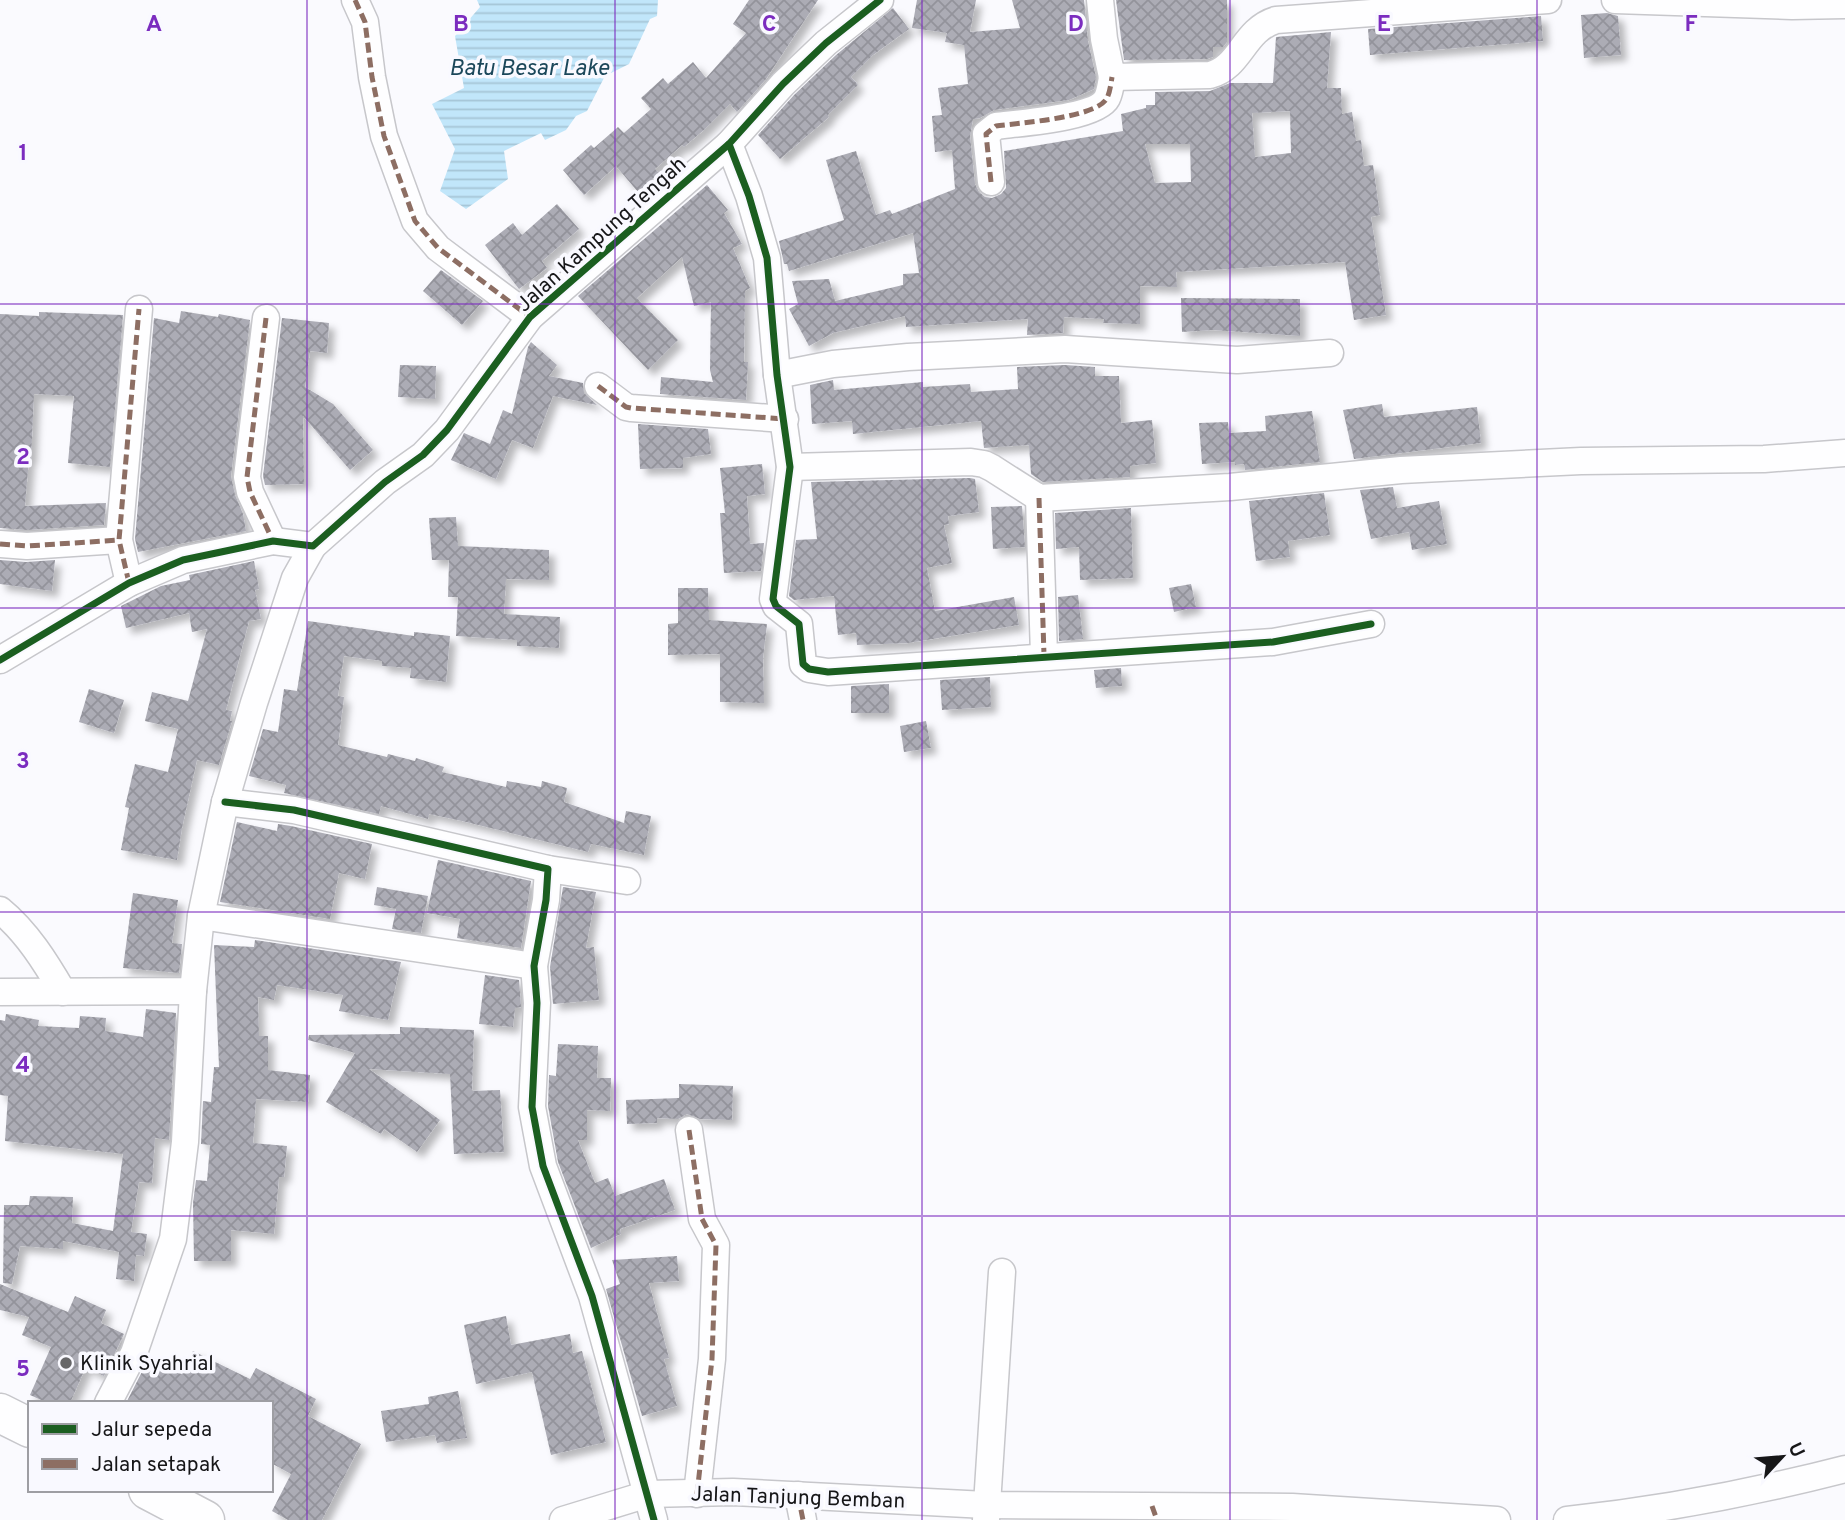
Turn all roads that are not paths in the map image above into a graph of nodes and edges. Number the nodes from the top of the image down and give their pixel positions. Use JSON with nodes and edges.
{"nodes":[{"id":1,"x":355,"y":0,"type":"edge"},
{"id":2,"x":880,"y":0,"type":"edge"},
{"id":3,"x":1100,"y":0,"type":"edge"},
{"id":4,"x":1548,"y":0,"type":"edge"},
{"id":5,"x":1615,"y":0,"type":"edge"},
{"id":6,"x":1845,"y":5,"type":"edge"},
{"id":7,"x":1112,"y":77,"type":"junction"},
{"id":8,"x":729,"y":144,"type":"junction"},
{"id":9,"x":991,"y":182,"type":"dead end"},
{"id":10,"x":139,"y":309,"type":"dead end"},
{"id":11,"x":530,"y":317,"type":"junction"},
{"id":12,"x":266,"y":318,"type":"dead end"},
{"id":13,"x":1330,"y":353,"type":"dead end"},
{"id":14,"x":777,"y":375,"type":"junction"},
{"id":15,"x":598,"y":386,"type":"dead end"},
{"id":16,"x":785,"y":419,"type":"junction"},
{"id":17,"x":1845,"y":453,"type":"edge"},
{"id":18,"x":790,"y":467,"type":"junction"},
{"id":19,"x":1039,"y":498,"type":"junction"},
{"id":20,"x":119,"y":540,"type":"junction"},
{"id":21,"x":273,"y":541,"type":"junction"},
{"id":22,"x":0,"y":544,"type":"edge"},
{"id":23,"x":313,"y":546,"type":"junction"},
{"id":24,"x":129,"y":583,"type":"junction"},
{"id":25,"x":1371,"y":624,"type":"dead end"},
{"id":26,"x":1044,"y":655,"type":"junction"},
{"id":27,"x":0,"y":660,"type":"edge"},
{"id":28,"x":225,"y":802,"type":"junction"},
{"id":29,"x":548,"y":869,"type":"junction"},
{"id":30,"x":627,"y":881,"type":"dead end"},
{"id":31,"x":0,"y":910,"type":"edge"},
{"id":32,"x":201,"y":916,"type":"junction"},
{"id":33,"x":534,"y":967,"type":"junction"},
{"id":34,"x":193,"y":991,"type":"junction"},
{"id":35,"x":0,"y":992,"type":"edge"},
{"id":36,"x":63,"y":992,"type":"junction"},
{"id":37,"x":689,"y":1130,"type":"dead end"},
{"id":38,"x":1002,"y":1272,"type":"dead end"},
{"id":39,"x":109,"y":1401,"type":"edge"},
{"id":40,"x":0,"y":1413,"type":"edge"},
{"id":41,"x":28,"y":1428,"type":"edge"},
{"id":42,"x":1845,"y":1469,"type":"edge"},
{"id":43,"x":152,"y":1492,"type":"edge"},
{"id":44,"x":648,"y":1494,"type":"junction"},
{"id":45,"x":697,"y":1494,"type":"junction"},
{"id":46,"x":800,"y":1507,"type":"edge"},
{"id":47,"x":986,"y":1512,"type":"edge"},
{"id":48,"x":1155,"y":1513,"type":"edge"},
{"id":49,"x":1435,"y":1519,"type":"edge"},
{"id":50,"x":205,"y":1520,"type":"edge"},
{"id":51,"x":564,"y":1520,"type":"edge"},
{"id":52,"x":654,"y":1520,"type":"edge"},
{"id":53,"x":1497,"y":1520,"type":"edge"},
{"id":54,"x":1567,"y":1520,"type":"edge"}],
"edges":[{"from":1,"to":11,"type":"street"},
{"from":2,"to":8,"type":"street","name":"Jalan Kampung Tengah"},
{"from":3,"to":7,"type":"street"},
{"from":4,"to":7,"type":"street"},
{"from":5,"to":6,"type":"street"},
{"from":7,"to":9,"type":"street"},
{"from":8,"to":11,"type":"street","name":"Jalan Kampung Tengah"},
{"from":8,"to":14,"type":"street"},
{"from":10,"to":20,"type":"street"},
{"from":11,"to":23,"type":"street","name":"Jalan Kampung Tengah"},
{"from":12,"to":21,"type":"street"},
{"from":13,"to":14,"type":"street"},
{"from":14,"to":16,"type":"street"},
{"from":15,"to":16,"type":"street"},
{"from":16,"to":18,"type":"street"},
{"from":17,"to":19,"type":"street"},
{"from":18,"to":19,"type":"street"},
{"from":18,"to":26,"type":"street"},
{"from":19,"to":26,"type":"street"},
{"from":20,"to":22,"type":"street"},
{"from":20,"to":24,"type":"street"},
{"from":21,"to":23,"type":"street"},
{"from":21,"to":24,"type":"street"},
{"from":23,"to":28,"type":"street","name":"Jalan Kampung Tengah"},
{"from":24,"to":27,"type":"street"},
{"from":25,"to":26,"type":"street"},
{"from":28,"to":29,"type":"street"},
{"from":28,"to":32,"type":"street","name":"Jalan Kampung Tengah"},
{"from":29,"to":30,"type":"street"},
{"from":29,"to":33,"type":"street"},
{"from":31,"to":36,"type":"street"},
{"from":32,"to":33,"type":"street"},
{"from":32,"to":34,"type":"street","name":"Jalan Kampung Tengah"},
{"from":33,"to":44,"type":"street"},
{"from":34,"to":36,"type":"street"},
{"from":34,"to":39,"type":"street","name":"Jalan Kampung Tengah"},
{"from":35,"to":36,"type":"street"},
{"from":37,"to":45,"type":"street"},
{"from":38,"to":47,"type":"street"},
{"from":40,"to":41,"type":"street"},
{"from":42,"to":54,"type":"street"},
{"from":43,"to":50,"type":"street"},
{"from":44,"to":45,"type":"street","name":"Jalan Tanjung Bemban"},
{"from":44,"to":51,"type":"street","name":"Jalan Tanjung Bemban"},
{"from":44,"to":52,"type":"street"},
{"from":45,"to":46,"type":"street","name":"Jalan Tanjung Bemban"},
{"from":46,"to":47,"type":"street","name":"Jalan Tanjung Bemban"},
{"from":47,"to":48,"type":"street","name":"Jalan Tanjung Bemban"},
{"from":48,"to":49,"type":"street","name":"Jalan Tanjung Bemban"},
{"from":49,"to":53,"type":"street","name":"Jalan Tanjung Bemban"}]}
